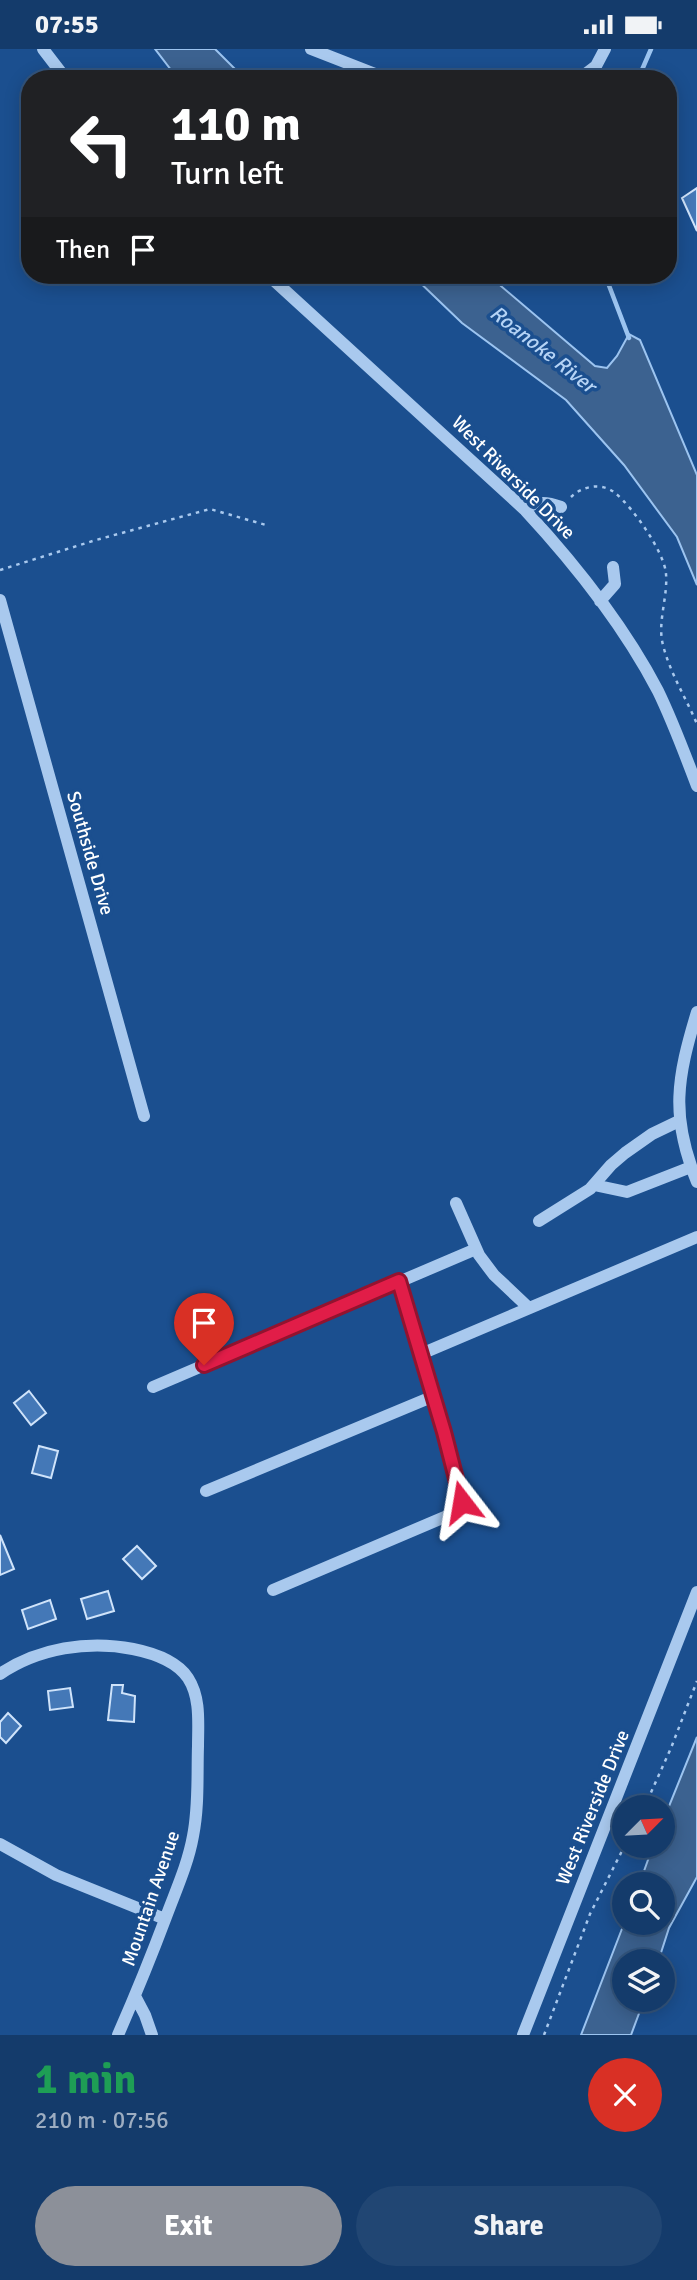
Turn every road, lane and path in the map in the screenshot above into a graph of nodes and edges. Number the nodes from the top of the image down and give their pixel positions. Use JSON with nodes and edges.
{"nodes":[{"id":1,"x":43,"y":49,"type":"edge"},
{"id":2,"x":312,"y":49,"type":"edge"},
{"id":3,"x":605,"y":49,"type":"edge"},
{"id":4,"x":59,"y":70,"type":"edge"},
{"id":5,"x":365,"y":70,"type":"edge"},
{"id":6,"x":592,"y":70,"type":"edge"},
{"id":7,"x":278,"y":284,"type":"edge"},
{"id":8,"x":561,"y":507,"type":"joint"},
{"id":9,"x":524,"y":509,"type":"junction"},
{"id":10,"x":266,"y":525,"type":"dead end"},
{"id":11,"x":613,"y":566,"type":"dead end"},
{"id":12,"x":0,"y":570,"type":"edge"},
{"id":13,"x":0,"y":600,"type":"edge"},
{"id":14,"x":600,"y":601,"type":"junction"},
{"id":15,"x":697,"y":725,"type":"edge"},
{"id":16,"x":697,"y":786,"type":"edge"},
{"id":17,"x":697,"y":1012,"type":"edge"},
{"id":18,"x":144,"y":1117,"type":"dead end"},
{"id":19,"x":679,"y":1121,"type":"junction"},
{"id":20,"x":691,"y":1167,"type":"junction"},
{"id":21,"x":697,"y":1182,"type":"edge"},
{"id":22,"x":594,"y":1185,"type":"junction"},
{"id":23,"x":456,"y":1203,"type":"dead end"},
{"id":24,"x":539,"y":1221,"type":"dead end"},
{"id":25,"x":697,"y":1237,"type":"edge"},
{"id":26,"x":476,"y":1249,"type":"junction"},
{"id":27,"x":399,"y":1281,"type":"junction"},
{"id":28,"x":529,"y":1308,"type":"junction"},
{"id":29,"x":421,"y":1354,"type":"junction"},
{"id":30,"x":153,"y":1387,"type":"dead end"},
{"id":31,"x":433,"y":1396,"type":"junction"},
{"id":32,"x":206,"y":1491,"type":"dead end"},
{"id":33,"x":273,"y":1590,"type":"dead end"},
{"id":34,"x":697,"y":1592,"type":"edge"},
{"id":35,"x":1,"y":1669,"type":"edge"},
{"id":36,"x":697,"y":1681,"type":"edge"},
{"id":37,"x":650,"y":1795,"type":"edge"},
{"id":38,"x":0,"y":1844,"type":"edge"},
{"id":39,"x":618,"y":1859,"type":"edge"},
{"id":40,"x":165,"y":1919,"type":"junction"},
{"id":41,"x":135,"y":1996,"type":"junction"},
{"id":42,"x":118,"y":2035,"type":"edge"},
{"id":43,"x":152,"y":2035,"type":"edge"},
{"id":44,"x":523,"y":2035,"type":"edge"},
{"id":45,"x":544,"y":2035,"type":"edge"}],
"edges":[{"from":1,"to":4,"type":"street"},
{"from":2,"to":5,"type":"street"},
{"from":3,"to":6,"type":"street"},
{"from":7,"to":9,"type":"street","name":"West Riverside Drive"},
{"from":8,"to":9,"type":"street"},
{"from":8,"to":15,"type":"path"},
{"from":9,"to":14,"type":"street","name":"West Riverside Drive"},
{"from":10,"to":12,"type":"path"},
{"from":11,"to":14,"type":"street"},
{"from":13,"to":18,"type":"street","name":"Southside Drive"},
{"from":14,"to":16,"type":"street","name":"West Riverside Drive"},
{"from":17,"to":19,"type":"street"},
{"from":19,"to":20,"type":"street"},
{"from":19,"to":22,"type":"street"},
{"from":20,"to":21,"type":"street"},
{"from":20,"to":22,"type":"street"},
{"from":22,"to":24,"type":"street"},
{"from":23,"to":26,"type":"street"},
{"from":25,"to":28,"type":"street"},
{"from":26,"to":27,"type":"street"},
{"from":26,"to":28,"type":"street"},
{"from":27,"to":29,"type":"street"},
{"from":27,"to":30,"type":"street"},
{"from":28,"to":29,"type":"street"},
{"from":29,"to":31,"type":"street"},
{"from":31,"to":32,"type":"street"},
{"from":31,"to":33,"type":"street"},
{"from":34,"to":44,"type":"street","name":"West Riverside Drive"},
{"from":35,"to":40,"type":"street","name":"Mountain Avenue"},
{"from":36,"to":37,"type":"path"},
{"from":38,"to":40,"type":"street"},
{"from":39,"to":45,"type":"path"},
{"from":40,"to":41,"type":"street","name":"Mountain Avenue"},
{"from":41,"to":42,"type":"street","name":"Mountain Avenue"},
{"from":41,"to":43,"type":"street"}]}
